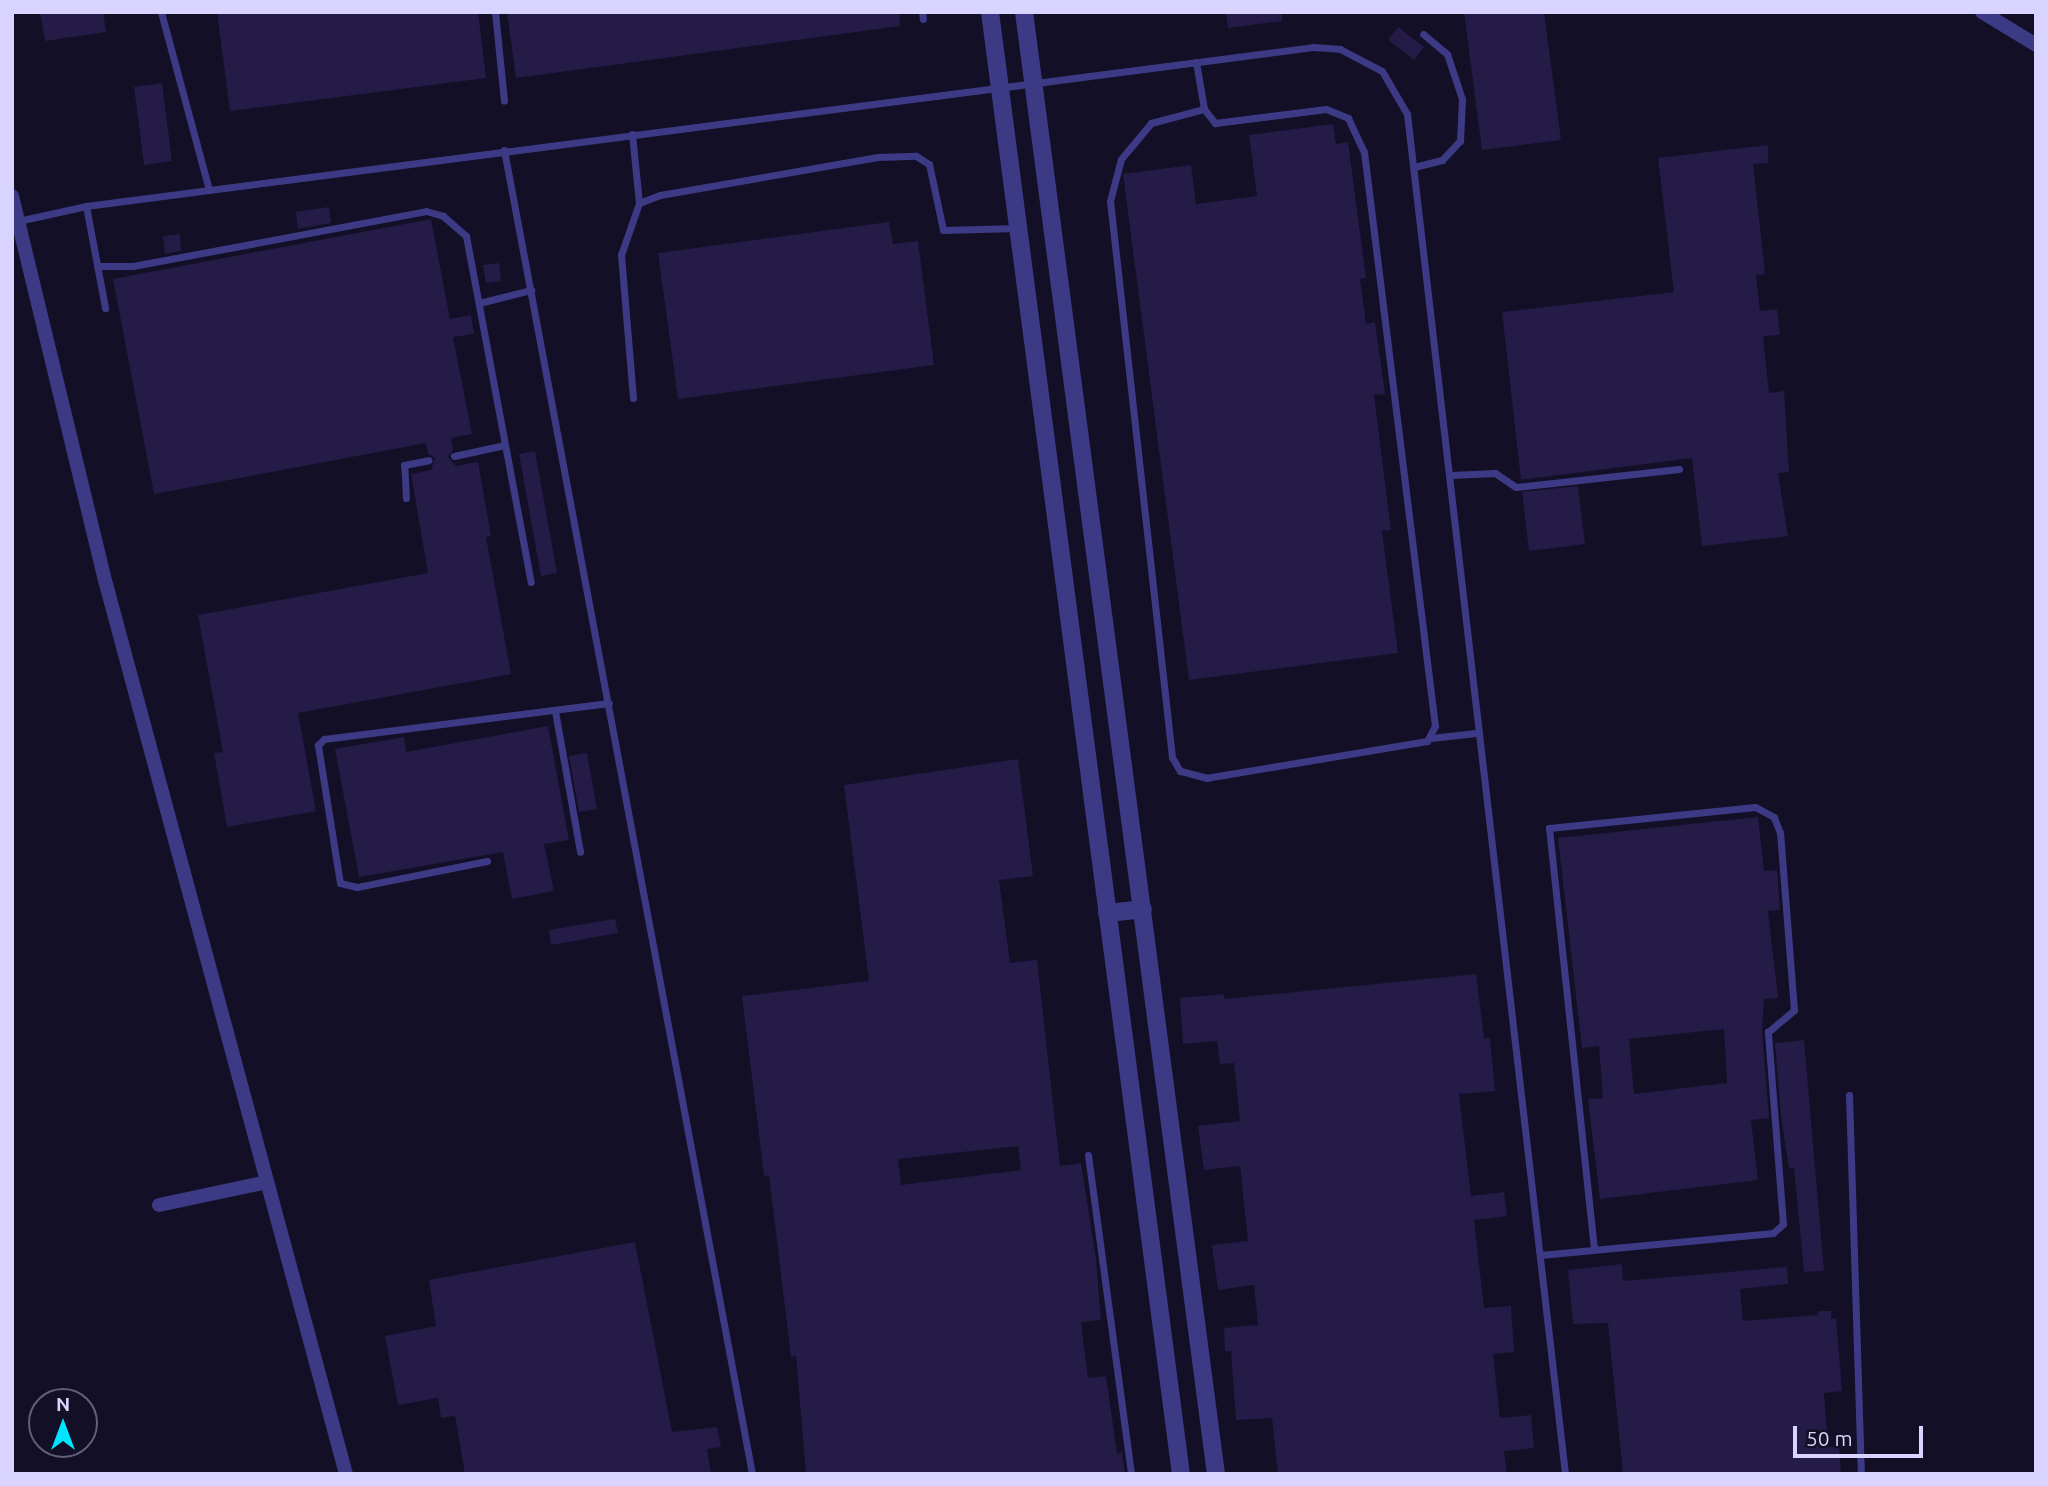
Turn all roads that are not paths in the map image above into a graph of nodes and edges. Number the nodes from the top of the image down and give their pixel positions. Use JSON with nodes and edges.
{"nodes":[{"id":1,"x":161,"y":12,"type":"edge"},
{"id":2,"x":495,"y":12,"type":"edge"},
{"id":3,"x":990,"y":12,"type":"edge"},
{"id":4,"x":1024,"y":12,"type":"edge"},
{"id":5,"x":1982,"y":12,"type":"edge"},
{"id":6,"x":1423,"y":34,"type":"dead end"},
{"id":7,"x":2036,"y":45,"type":"edge"},
{"id":8,"x":1196,"y":62,"type":"junction"},
{"id":9,"x":1033,"y":83,"type":"junction"},
{"id":10,"x":999,"y":88,"type":"junction"},
{"id":11,"x":504,"y":101,"type":"dead end"},
{"id":12,"x":1204,"y":109,"type":"junction"},
{"id":13,"x":632,"y":134,"type":"junction"},
{"id":14,"x":504,"y":150,"type":"junction"},
{"id":15,"x":1414,"y":167,"type":"junction"},
{"id":16,"x":209,"y":190,"type":"junction"},
{"id":17,"x":12,"y":196,"type":"edge"},
{"id":18,"x":639,"y":202,"type":"junction"},
{"id":19,"x":86,"y":206,"type":"junction"},
{"id":20,"x":15,"y":221,"type":"edge"},
{"id":21,"x":1017,"y":228,"type":"junction"},
{"id":22,"x":97,"y":266,"type":"junction"},
{"id":23,"x":531,"y":290,"type":"junction"},
{"id":24,"x":479,"y":303,"type":"junction"},
{"id":25,"x":105,"y":308,"type":"dead end"},
{"id":26,"x":633,"y":398,"type":"dead end"},
{"id":27,"x":506,"y":445,"type":"junction"},
{"id":28,"x":454,"y":456,"type":"dead end"},
{"id":29,"x":429,"y":460,"type":"dead end"},
{"id":30,"x":1679,"y":469,"type":"dead end"},
{"id":31,"x":1451,"y":475,"type":"junction"},
{"id":32,"x":406,"y":498,"type":"dead end"},
{"id":33,"x":531,"y":582,"type":"dead end"},
{"id":34,"x":609,"y":704,"type":"junction"},
{"id":35,"x":555,"y":711,"type":"junction"},
{"id":36,"x":1476,"y":733,"type":"junction"},
{"id":37,"x":1431,"y":738,"type":"junction"},
{"id":38,"x":580,"y":852,"type":"dead end"},
{"id":39,"x":487,"y":861,"type":"dead end"},
{"id":40,"x":1143,"y":909,"type":"junction"},
{"id":41,"x":1107,"y":913,"type":"junction"},
{"id":42,"x":1849,"y":1095,"type":"dead end"},
{"id":43,"x":1088,"y":1155,"type":"dead end"},
{"id":44,"x":267,"y":1182,"type":"junction"},
{"id":45,"x":159,"y":1205,"type":"dead end"},
{"id":46,"x":1594,"y":1249,"type":"junction"},
{"id":47,"x":1540,"y":1255,"type":"junction"},
{"id":48,"x":346,"y":1474,"type":"edge"},
{"id":49,"x":752,"y":1474,"type":"edge"},
{"id":50,"x":1130,"y":1474,"type":"edge"},
{"id":51,"x":1181,"y":1474,"type":"edge"},
{"id":52,"x":1216,"y":1474,"type":"edge"},
{"id":53,"x":1564,"y":1474,"type":"edge"},
{"id":54,"x":1861,"y":1474,"type":"edge"}],
"edges":[{"from":1,"to":16,"type":"lane"},
{"from":2,"to":11,"type":"lane"},
{"from":3,"to":10,"type":"street"},
{"from":4,"to":9,"type":"street"},
{"from":5,"to":7,"type":"street"},
{"from":6,"to":15,"type":"lane"},
{"from":8,"to":9,"type":"lane"},
{"from":8,"to":12,"type":"lane"},
{"from":8,"to":15,"type":"lane"},
{"from":9,"to":10,"type":"lane"},
{"from":9,"to":40,"type":"street"},
{"from":10,"to":13,"type":"lane"},
{"from":10,"to":21,"type":"street"},
{"from":12,"to":37,"type":"lane"},
{"from":12,"to":37,"type":"lane"},
{"from":13,"to":14,"type":"lane"},
{"from":13,"to":18,"type":"lane"},
{"from":14,"to":16,"type":"lane"},
{"from":14,"to":23,"type":"lane"},
{"from":15,"to":31,"type":"lane"},
{"from":16,"to":19,"type":"lane"},
{"from":17,"to":20,"type":"street"},
{"from":18,"to":21,"type":"lane"},
{"from":18,"to":26,"type":"lane"},
{"from":19,"to":20,"type":"lane"},
{"from":19,"to":22,"type":"lane"},
{"from":20,"to":44,"type":"street"},
{"from":21,"to":41,"type":"street"},
{"from":22,"to":24,"type":"lane"},
{"from":22,"to":25,"type":"lane"},
{"from":23,"to":24,"type":"lane"},
{"from":23,"to":34,"type":"lane"},
{"from":24,"to":27,"type":"lane"},
{"from":27,"to":28,"type":"lane"},
{"from":27,"to":33,"type":"lane"},
{"from":29,"to":32,"type":"lane"},
{"from":30,"to":31,"type":"lane"},
{"from":31,"to":36,"type":"lane"},
{"from":34,"to":35,"type":"lane"},
{"from":34,"to":49,"type":"lane"},
{"from":35,"to":38,"type":"lane"},
{"from":35,"to":39,"type":"lane"},
{"from":36,"to":37,"type":"lane"},
{"from":36,"to":47,"type":"lane"},
{"from":40,"to":41,"type":"street"},
{"from":40,"to":52,"type":"street"},
{"from":41,"to":51,"type":"street"},
{"from":42,"to":54,"type":"lane"},
{"from":43,"to":50,"type":"lane"},
{"from":44,"to":45,"type":"street"},
{"from":44,"to":48,"type":"street"},
{"from":46,"to":46,"type":"lane"},
{"from":46,"to":47,"type":"lane"},
{"from":47,"to":53,"type":"lane"}]}
